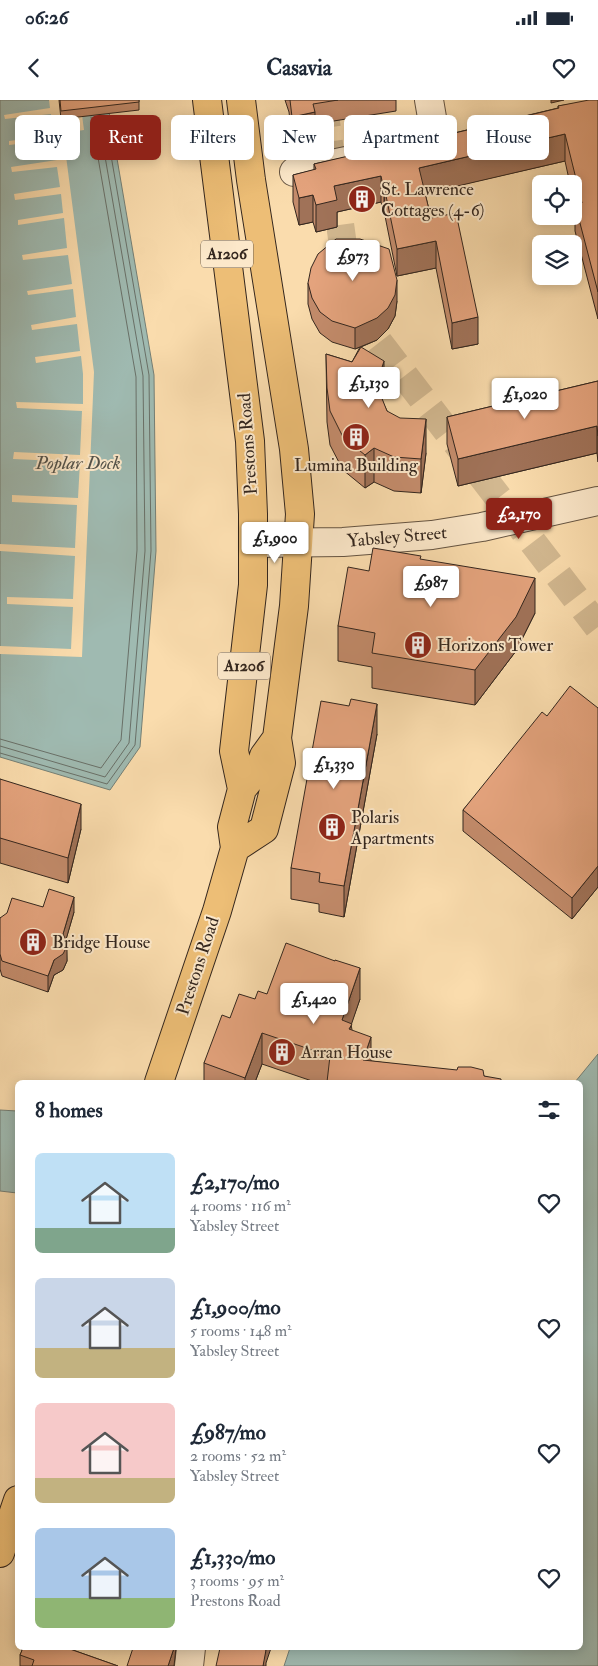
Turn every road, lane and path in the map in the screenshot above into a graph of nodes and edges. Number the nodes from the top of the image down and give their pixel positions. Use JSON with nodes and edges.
{"nodes":[{"id":1,"x":207,"y":100,"type":"edge"},
{"id":2,"x":242,"y":100,"type":"edge"},
{"id":3,"x":429,"y":100,"type":"edge"},
{"id":4,"x":432,"y":115,"type":"edge"},
{"id":5,"x":465,"y":136,"type":"edge"},
{"id":6,"x":457,"y":137,"type":"edge"},
{"id":7,"x":351,"y":160,"type":"edge"},
{"id":8,"x":294,"y":172,"type":"dead end"},
{"id":9,"x":598,"y":501,"type":"edge"},
{"id":10,"x":253,"y":543,"type":"junction"},
{"id":11,"x":298,"y":543,"type":"junction"},
{"id":12,"x":277,"y":738,"type":"junction"},
{"id":13,"x":242,"y":789,"type":"junction"},
{"id":14,"x":235,"y":848,"type":"junction"},
{"id":15,"x":160,"y":1080,"type":"edge"},
{"id":16,"x":15,"y":1509,"type":"edge"},
{"id":17,"x":0,"y":1552,"type":"edge"},
{"id":18,"x":191,"y":1650,"type":"edge"},
{"id":19,"x":189,"y":1666,"type":"edge"}],
"edges":[{"from":1,"to":10,"type":"main road","name":"Prestons Road","number":"A1206"},
{"from":2,"to":11,"type":"main road","name":"Prestons Road","number":"A1206"},
{"from":3,"to":4,"type":"street"},
{"from":5,"to":6,"type":"street"},
{"from":7,"to":8,"type":"street"},
{"from":9,"to":11,"type":"street","name":"Yabsley Street"},
{"from":10,"to":11,"type":"street","name":"Yabsley Street"},
{"from":10,"to":13,"type":"main road","name":"Prestons Road","number":"A1206"},
{"from":11,"to":12,"type":"main road","name":"Prestons Road","number":"A1206"},
{"from":12,"to":13,"type":"main road","name":"Prestons Road","number":"A1206"},
{"from":12,"to":14,"type":"main road","name":"Prestons Road","number":"A1206"},
{"from":13,"to":14,"type":"main road","name":"Prestons Road","number":"A1206"},
{"from":14,"to":15,"type":"main road","name":"Prestons Road","number":"A1206"},
{"from":16,"to":17,"type":"main road"},
{"from":18,"to":19,"type":"street"}]}
